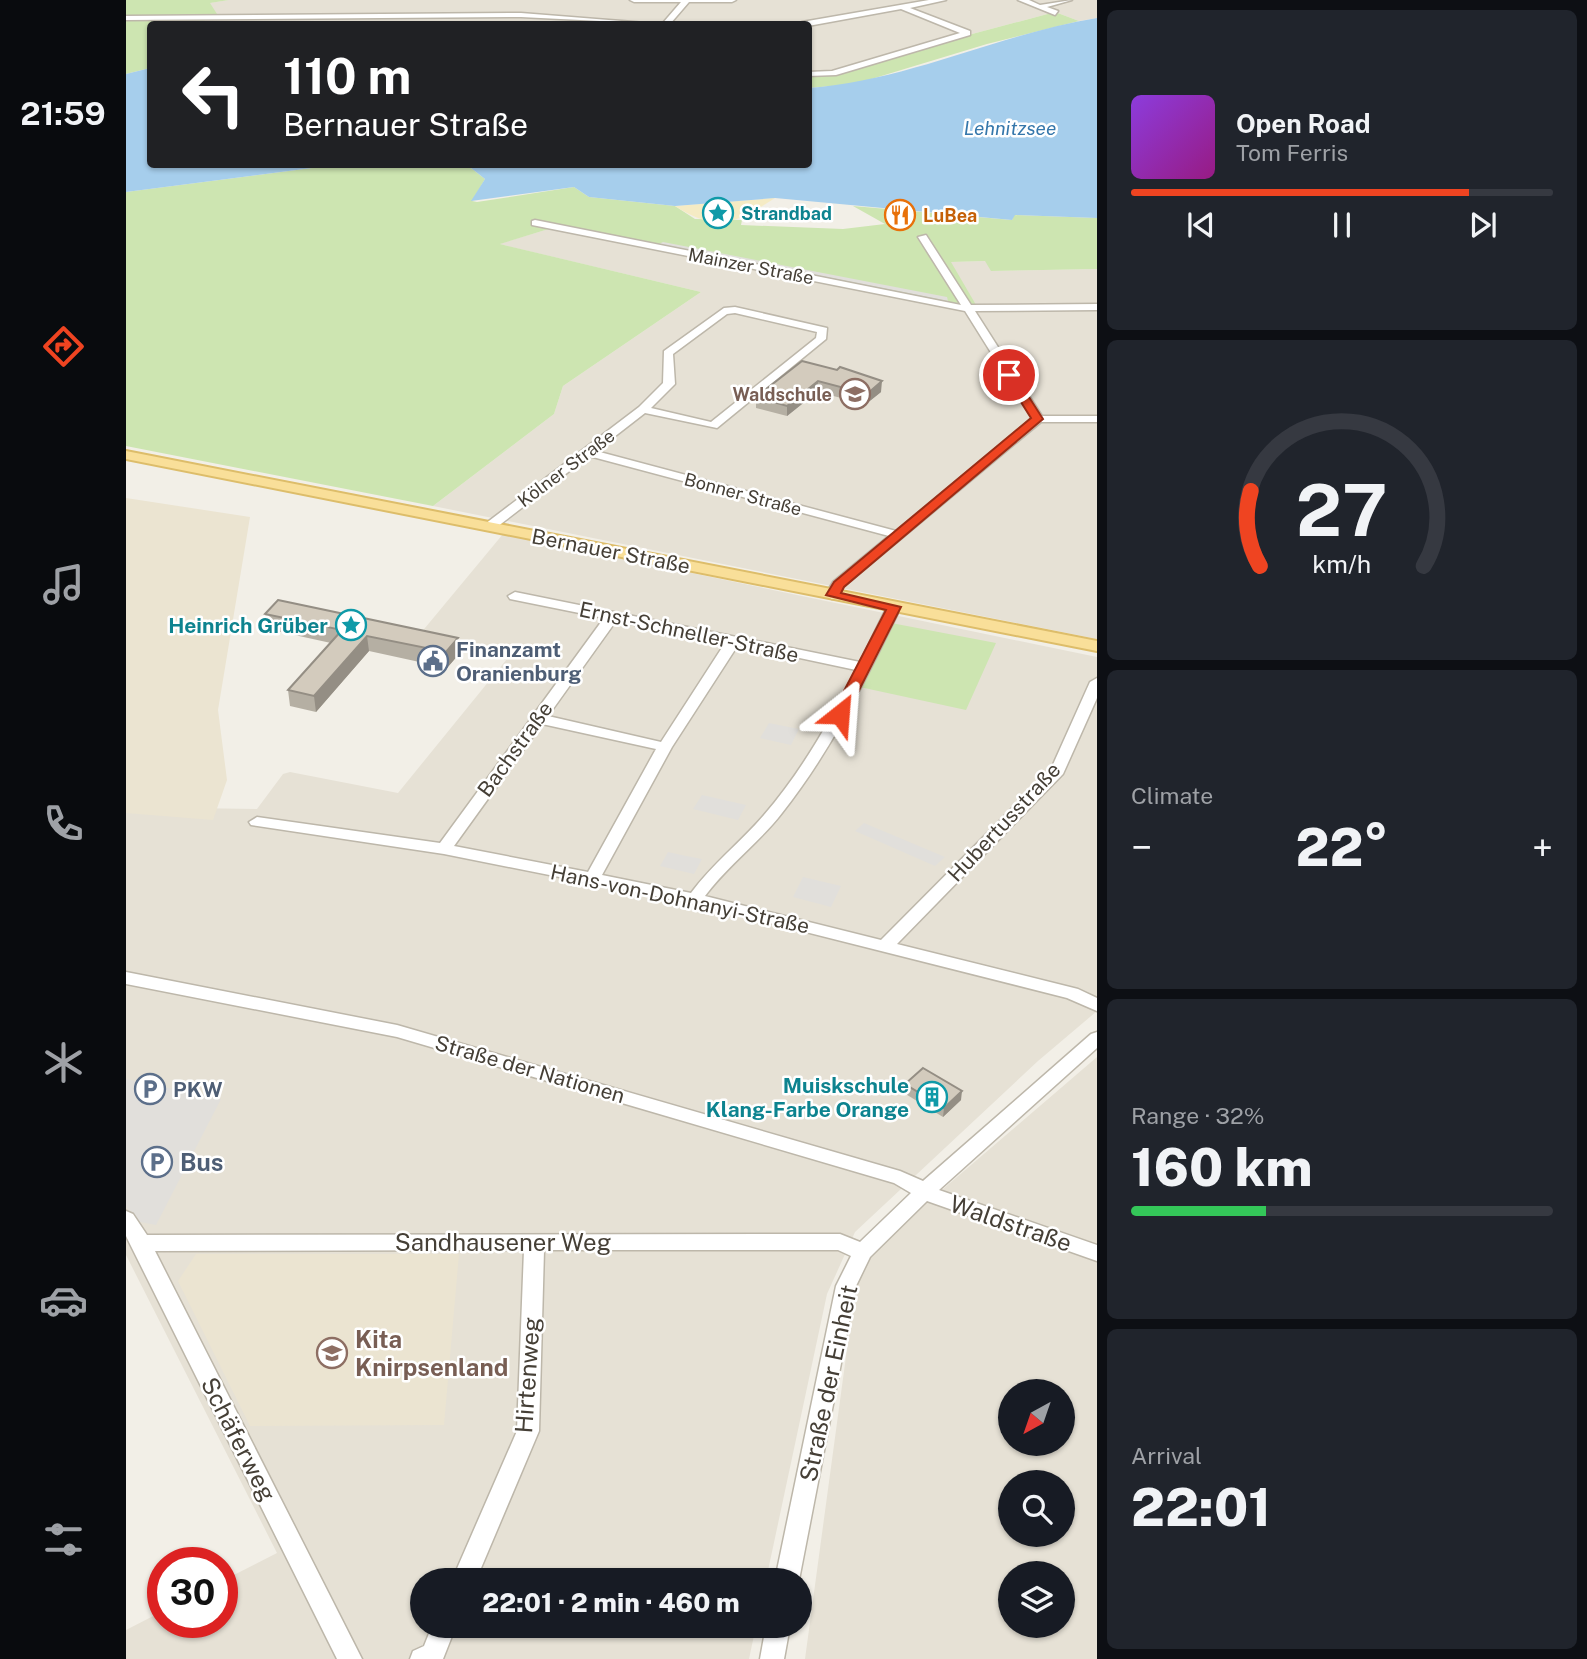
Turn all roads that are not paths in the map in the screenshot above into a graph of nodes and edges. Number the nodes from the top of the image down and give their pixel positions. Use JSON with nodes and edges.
{"nodes":[{"id":1,"x":634,"y":0,"type":"edge"},
{"id":2,"x":732,"y":0,"type":"edge"},
{"id":3,"x":874,"y":0,"type":"edge"},
{"id":4,"x":942,"y":0,"type":"edge"},
{"id":5,"x":1022,"y":0,"type":"edge"},
{"id":6,"x":1068,"y":0,"type":"edge"},
{"id":7,"x":686,"y":1,"type":"edge"},
{"id":8,"x":1041,"y":7,"type":"junction"},
{"id":9,"x":898,"y":8,"type":"junction"},
{"id":10,"x":1055,"y":13,"type":"dead end"},
{"id":11,"x":530,"y":16,"type":"edge"},
{"id":12,"x":126,"y":18,"type":"edge"},
{"id":13,"x":608,"y":21,"type":"edge"},
{"id":14,"x":669,"y":21,"type":"edge"},
{"id":15,"x":812,"y":23,"type":"edge"},
{"id":16,"x":812,"y":74,"type":"edge"},
{"id":17,"x":535,"y":223,"type":"dead end"},
{"id":18,"x":923,"y":237,"type":"dead end"},
{"id":19,"x":1097,"y":307,"type":"edge"},
{"id":20,"x":967,"y":309,"type":"junction"},
{"id":21,"x":643,"y":409,"type":"junction"},
{"id":22,"x":1038,"y":419,"type":"junction"},
{"id":23,"x":1097,"y":419,"type":"edge"},
{"id":24,"x":587,"y":452,"type":"junction"},
{"id":25,"x":126,"y":455,"type":"edge"},
{"id":26,"x":489,"y":527,"type":"junction"},
{"id":27,"x":898,"y":535,"type":"junction"},
{"id":28,"x":832,"y":595,"type":"junction"},
{"id":29,"x":515,"y":596,"type":"dead end"},
{"id":30,"x":894,"y":607,"type":"junction"},
{"id":31,"x":613,"y":616,"type":"junction"},
{"id":32,"x":733,"y":642,"type":"junction"},
{"id":33,"x":1097,"y":646,"type":"edge"},
{"id":34,"x":864,"y":667,"type":"junction"},
{"id":35,"x":1097,"y":682,"type":"edge"},
{"id":36,"x":536,"y":718,"type":"junction"},
{"id":37,"x":666,"y":747,"type":"junction"},
{"id":38,"x":257,"y":822,"type":"dead end"},
{"id":39,"x":444,"y":849,"type":"junction"},
{"id":40,"x":592,"y":878,"type":"junction"},
{"id":41,"x":695,"y":899,"type":"junction"},
{"id":42,"x":885,"y":946,"type":"junction"},
{"id":43,"x":126,"y":978,"type":"edge"},
{"id":44,"x":1097,"y":1005,"type":"edge"},
{"id":45,"x":1093,"y":1048,"type":"edge"},
{"id":46,"x":925,"y":1191,"type":"junction"},
{"id":47,"x":126,"y":1220,"type":"edge"},
{"id":48,"x":534,"y":1241,"type":"junction"},
{"id":49,"x":141,"y":1242,"type":"junction"},
{"id":50,"x":863,"y":1252,"type":"junction"},
{"id":51,"x":1097,"y":1253,"type":"edge"},
{"id":52,"x":469,"y":1568,"type":"edge"},
{"id":53,"x":789,"y":1568,"type":"edge"},
{"id":54,"x":439,"y":1638,"type":"edge"},
{"id":55,"x":776,"y":1638,"type":"edge"},
{"id":56,"x":349,"y":1659,"type":"edge"},
{"id":57,"x":422,"y":1659,"type":"edge"},
{"id":58,"x":772,"y":1659,"type":"edge"}],
"edges":[{"from":1,"to":7,"type":"street"},
{"from":2,"to":7,"type":"street"},
{"from":3,"to":9,"type":"street"},
{"from":4,"to":9,"type":"street"},
{"from":5,"to":8,"type":"street"},
{"from":6,"to":8,"type":"street"},
{"from":7,"to":14,"type":"street"},
{"from":8,"to":10,"type":"street"},
{"from":9,"to":15,"type":"street"},
{"from":9,"to":16,"type":"street"},
{"from":11,"to":12,"type":"street"},
{"from":11,"to":13,"type":"street"},
{"from":17,"to":20,"type":"street","name":"Mainzer Straße"},
{"from":18,"to":20,"type":"street"},
{"from":19,"to":20,"type":"street","name":"Mainzer Straße"},
{"from":20,"to":22,"type":"street"},
{"from":21,"to":21,"type":"street","name":"Kölner Straße"},
{"from":21,"to":24,"type":"street","name":"Kölner Straße"},
{"from":22,"to":23,"type":"street"},
{"from":22,"to":27,"type":"street"},
{"from":24,"to":26,"type":"street","name":"Kölner Straße"},
{"from":24,"to":27,"type":"street","name":"Bonner Straße"},
{"from":25,"to":26,"type":"main road","name":"Bernauer Straße"},
{"from":26,"to":28,"type":"main road","name":"Bernauer Straße"},
{"from":27,"to":28,"type":"street"},
{"from":28,"to":30,"type":"main road","name":"Bernauer Straße"},
{"from":29,"to":31,"type":"street","name":"Ernst-Schneller-Straße"},
{"from":30,"to":33,"type":"main road","name":"Bernauer Straße"},
{"from":30,"to":34,"type":"street"},
{"from":31,"to":32,"type":"street","name":"Ernst-Schneller-Straße"},
{"from":31,"to":36,"type":"street","name":"Bachstraße"},
{"from":32,"to":34,"type":"street","name":"Ernst-Schneller-Straße"},
{"from":32,"to":37,"type":"street"},
{"from":34,"to":41,"type":"street"},
{"from":35,"to":42,"type":"street","name":"Hubertusstraße"},
{"from":36,"to":37,"type":"street"},
{"from":36,"to":39,"type":"street","name":"Bachstraße"},
{"from":37,"to":40,"type":"street"},
{"from":38,"to":39,"type":"street","name":"Hans-von-Dohnanyi-Straße"},
{"from":39,"to":40,"type":"street","name":"Hans-von-Dohnanyi-Straße"},
{"from":40,"to":41,"type":"street","name":"Hans-von-Dohnanyi-Straße"},
{"from":41,"to":42,"type":"street","name":"Hans-von-Dohnanyi-Straße"},
{"from":42,"to":44,"type":"street","name":"Hans-von-Dohnanyi-Straße"},
{"from":43,"to":46,"type":"street","name":"Straße der Nationen"},
{"from":45,"to":46,"type":"street","name":"Straße der Einheit"},
{"from":46,"to":50,"type":"street","name":"Straße der Einheit"},
{"from":46,"to":51,"type":"street","name":"Waldstraße"},
{"from":47,"to":49,"type":"street","name":"Schäferweg"},
{"from":48,"to":49,"type":"street","name":"Sandhausener Weg"},
{"from":48,"to":50,"type":"street","name":"Sandhausener Weg"},
{"from":48,"to":52,"type":"street","name":"Hirtenweg"},
{"from":49,"to":56,"type":"street","name":"Schäferweg"},
{"from":50,"to":53,"type":"street","name":"Straße der Einheit"},
{"from":54,"to":57,"type":"street"},
{"from":55,"to":58,"type":"street"}]}
